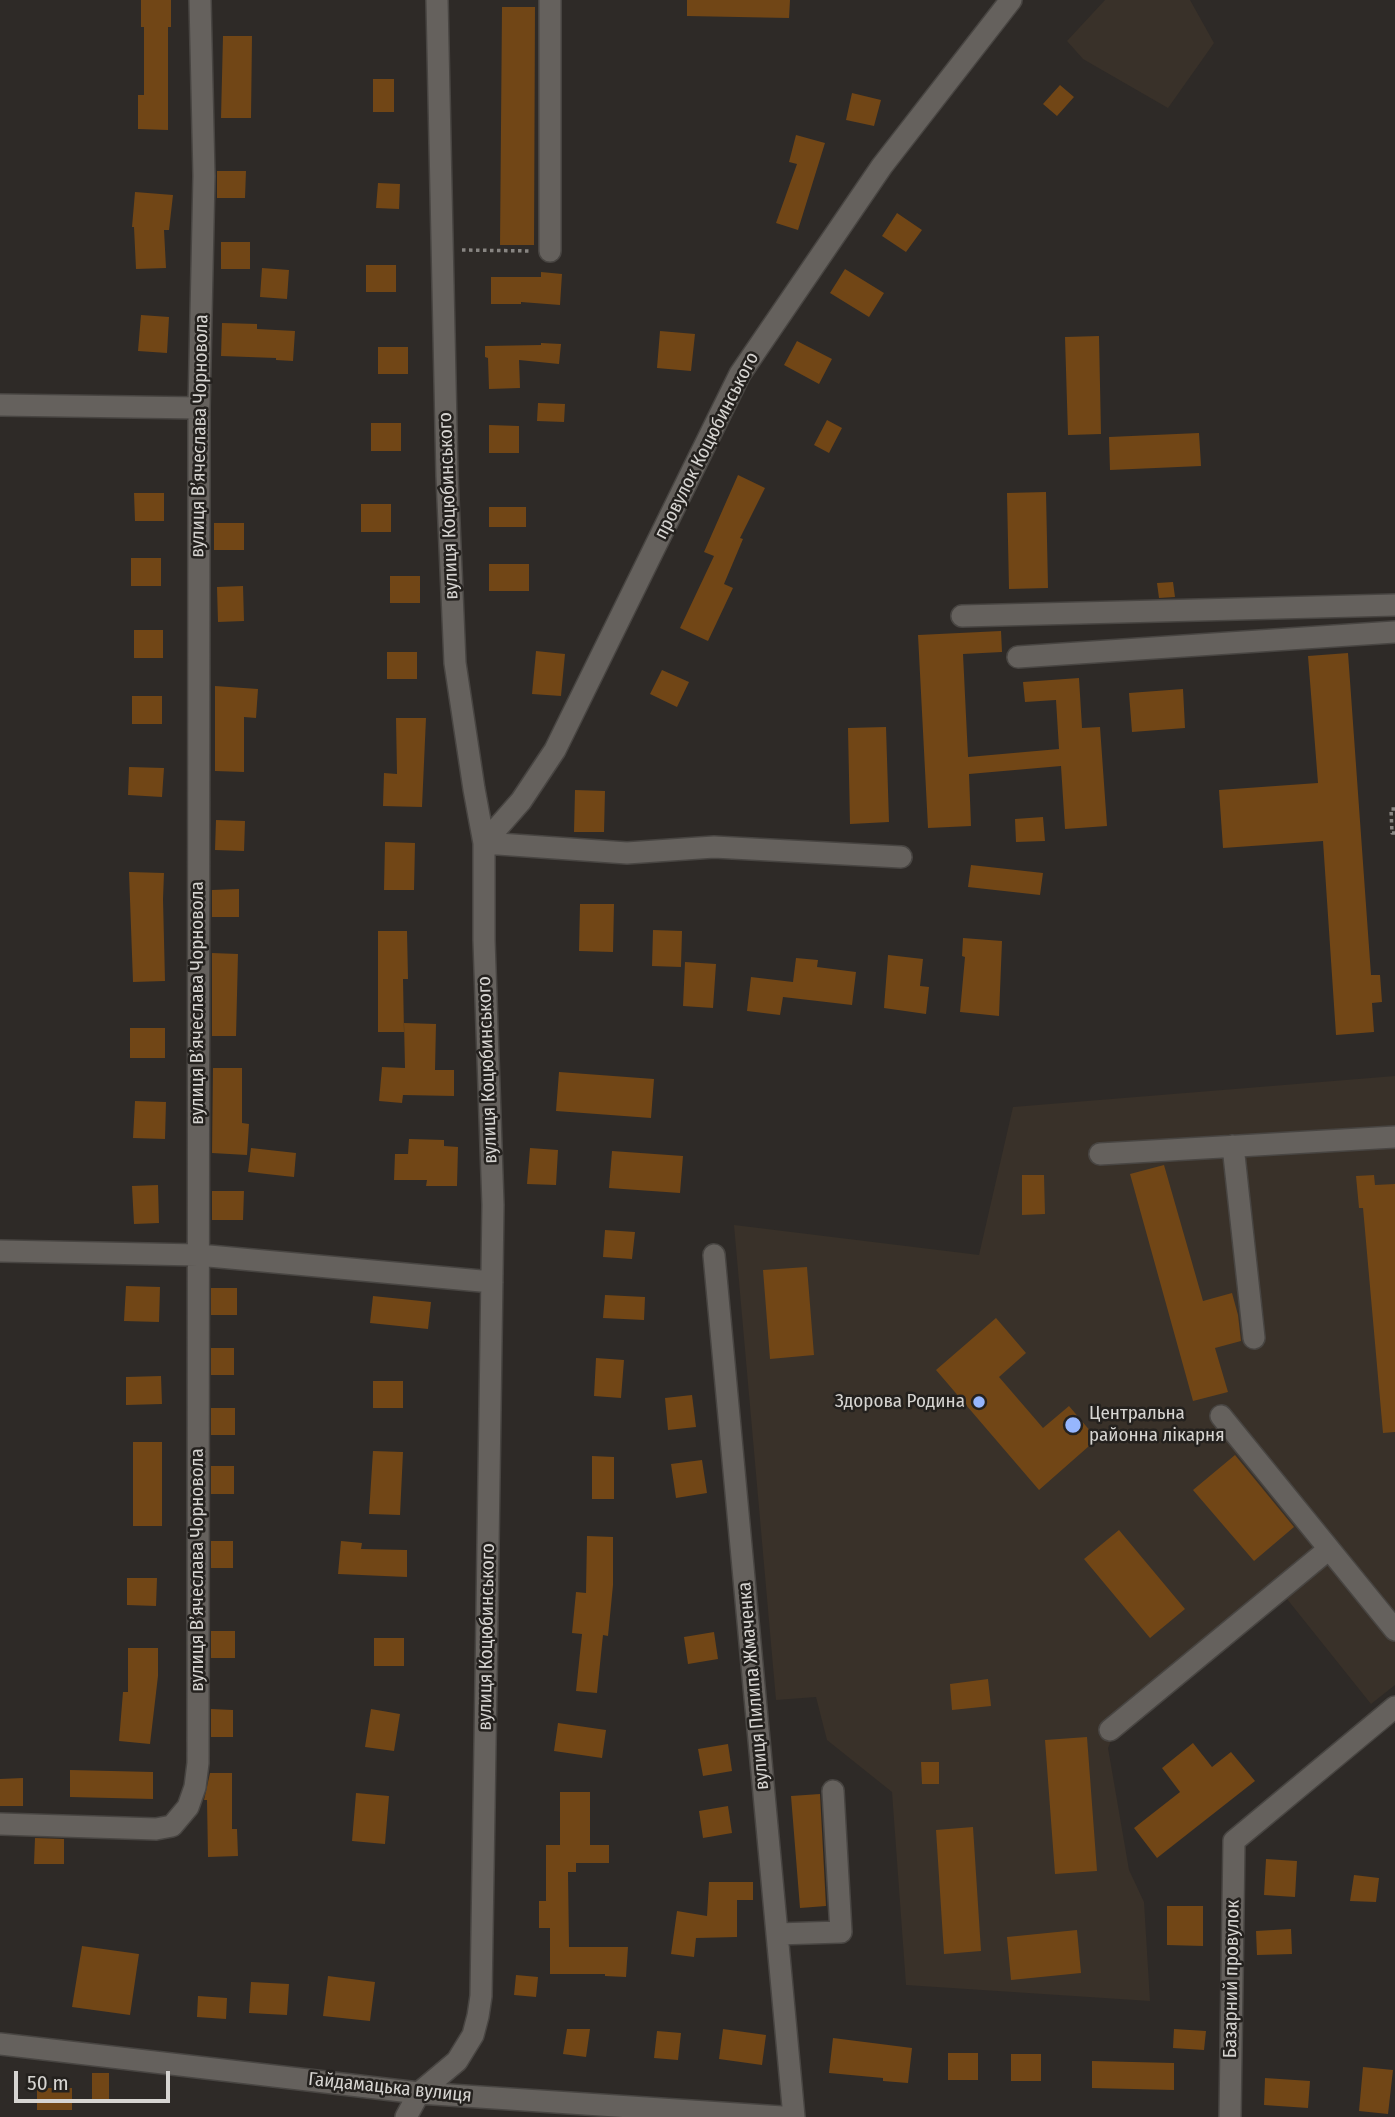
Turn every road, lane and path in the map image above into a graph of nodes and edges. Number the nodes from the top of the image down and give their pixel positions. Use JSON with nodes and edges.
{"nodes":[{"id":1,"x":201,"y":0,"type":"edge"},
{"id":2,"x":437,"y":0,"type":"edge"},
{"id":3,"x":550,"y":0,"type":"edge"},
{"id":4,"x":1011,"y":0,"type":"edge"},
{"id":5,"x":443,"y":250,"type":"junction"},
{"id":6,"x":550,"y":251,"type":"joint"},
{"id":7,"x":0,"y":405,"type":"edge"},
{"id":8,"x":199,"y":408,"type":"junction"},
{"id":9,"x":1395,"y":605,"type":"edge"},
{"id":10,"x":962,"y":616,"type":"dead end"},
{"id":11,"x":1395,"y":632,"type":"edge"},
{"id":12,"x":1018,"y":657,"type":"dead end"},
{"id":13,"x":1395,"y":809,"type":"edge"},
{"id":14,"x":1395,"y":833,"type":"edge"},
{"id":15,"x":484,"y":843,"type":"junction"},
{"id":16,"x":901,"y":857,"type":"dead end"},
{"id":17,"x":1395,"y":1137,"type":"edge"},
{"id":18,"x":1233,"y":1146,"type":"junction"},
{"id":19,"x":1100,"y":1154,"type":"dead end"},
{"id":20,"x":0,"y":1251,"type":"edge"},
{"id":21,"x":198,"y":1255,"type":"junction"},
{"id":22,"x":714,"y":1255,"type":"dead end"},
{"id":23,"x":492,"y":1282,"type":"junction"},
{"id":24,"x":1254,"y":1338,"type":"dead end"},
{"id":25,"x":1221,"y":1416,"type":"dead end"},
{"id":26,"x":1329,"y":1549,"type":"junction"},
{"id":27,"x":1395,"y":1630,"type":"edge"},
{"id":28,"x":1395,"y":1707,"type":"edge"},
{"id":29,"x":1110,"y":1730,"type":"dead end"},
{"id":30,"x":833,"y":1791,"type":"dead end"},
{"id":31,"x":0,"y":1824,"type":"edge"},
{"id":32,"x":777,"y":1934,"type":"junction"},
{"id":33,"x":0,"y":2044,"type":"edge"},
{"id":34,"x":419,"y":2093,"type":"junction"},
{"id":35,"x":405,"y":2117,"type":"edge"},
{"id":36,"x":782,"y":2117,"type":"edge"},
{"id":37,"x":794,"y":2117,"type":"edge"},
{"id":38,"x":1230,"y":2117,"type":"edge"}],
"edges":[{"from":1,"to":8,"type":"street","name":"вулиця Вʼячеслава Чорновола"},
{"from":2,"to":5,"type":"street","name":"вулиця Коцюбинського"},
{"from":3,"to":6,"type":"street"},
{"from":4,"to":15,"type":"street","name":"провулок Коцюбинського"},
{"from":5,"to":6,"type":"path"},
{"from":5,"to":15,"type":"street","name":"вулиця Коцюбинського"},
{"from":7,"to":8,"type":"street"},
{"from":8,"to":21,"type":"street","name":"вулиця Вʼячеслава Чорновола"},
{"from":9,"to":10,"type":"street"},
{"from":11,"to":12,"type":"street"},
{"from":13,"to":14,"type":"path"},
{"from":15,"to":16,"type":"street"},
{"from":15,"to":23,"type":"street","name":"вулиця Коцюбинського"},
{"from":17,"to":18,"type":"street"},
{"from":18,"to":19,"type":"street"},
{"from":18,"to":24,"type":"street"},
{"from":20,"to":21,"type":"street"},
{"from":21,"to":23,"type":"street"},
{"from":21,"to":31,"type":"street","name":"вулиця Вʼячеслава Чорновола"},
{"from":22,"to":32,"type":"street","name":"вулиця Пилипа Жмаченка"},
{"from":23,"to":34,"type":"street","name":"вулиця Коцюбинського"},
{"from":25,"to":26,"type":"street"},
{"from":26,"to":27,"type":"street"},
{"from":26,"to":29,"type":"street"},
{"from":28,"to":38,"type":"street","name":"Базарний провулок"},
{"from":30,"to":32,"type":"street"},
{"from":32,"to":37,"type":"street","name":"вулиця Пилипа Жмаченка"},
{"from":33,"to":34,"type":"street","name":"Гайдамацька вулиця"},
{"from":34,"to":35,"type":"street","name":"вулиця Коцюбинського"},
{"from":34,"to":36,"type":"street","name":"Гайдамацька вулиця"}]}
